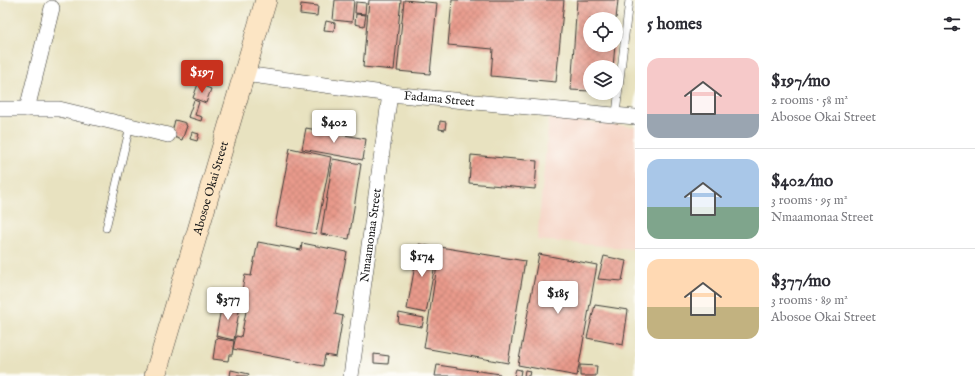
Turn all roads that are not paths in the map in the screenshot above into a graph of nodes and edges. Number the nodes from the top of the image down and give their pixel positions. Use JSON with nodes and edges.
{"nodes":[{"id":1,"x":266,"y":0,"type":"edge"},
{"id":2,"x":629,"y":0,"type":"edge"},
{"id":3,"x":52,"y":8,"type":"dead end"},
{"id":4,"x":244,"y":74,"type":"junction"},
{"id":5,"x":390,"y":94,"type":"junction"},
{"id":6,"x":27,"y":108,"type":"junction"},
{"id":7,"x":0,"y":109,"type":"edge"},
{"id":8,"x":616,"y":114,"type":"junction"},
{"id":9,"x":635,"y":117,"type":"edge"},
{"id":10,"x":130,"y":126,"type":"junction"},
{"id":11,"x":168,"y":134,"type":"dead end"},
{"id":12,"x":106,"y":228,"type":"dead end"},
{"id":13,"x":155,"y":376,"type":"edge"},
{"id":14,"x":351,"y":376,"type":"edge"}],
"edges":[{"from":1,"to":4,"type":"street","name":"Abosoe Okai Street"},
{"from":2,"to":8,"type":"lane"},
{"from":3,"to":6,"type":"street"},
{"from":4,"to":5,"type":"street","name":"Fadama Street"},
{"from":4,"to":13,"type":"street","name":"Abosoe Okai Street"},
{"from":5,"to":8,"type":"street","name":"Fadama Street"},
{"from":5,"to":14,"type":"street","name":"Nmaamonaa Street"},
{"from":6,"to":7,"type":"street"},
{"from":6,"to":10,"type":"street"},
{"from":8,"to":9,"type":"street","name":"Fadama Street"},
{"from":10,"to":11,"type":"street"},
{"from":10,"to":12,"type":"lane"}]}
